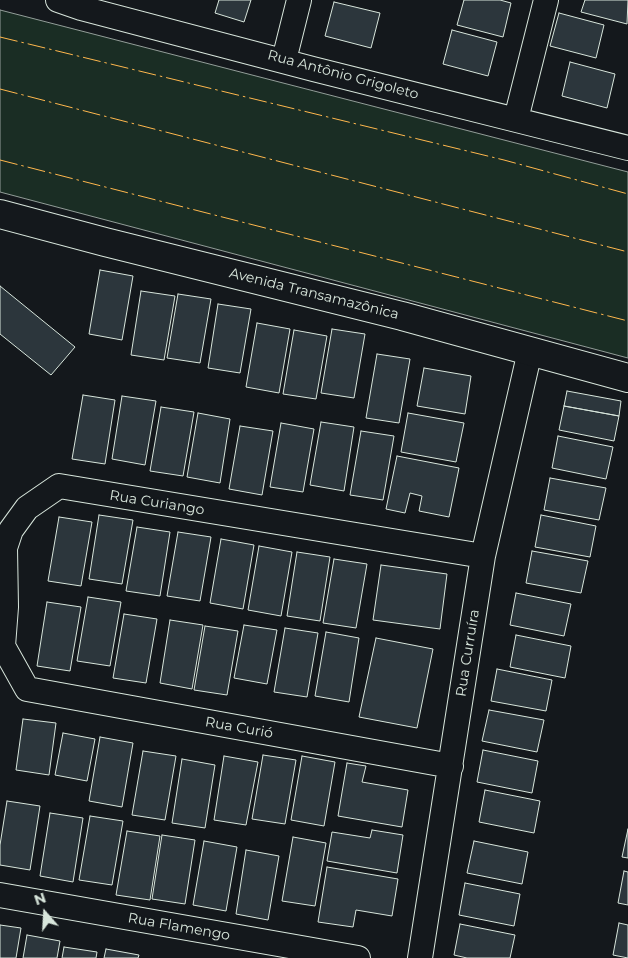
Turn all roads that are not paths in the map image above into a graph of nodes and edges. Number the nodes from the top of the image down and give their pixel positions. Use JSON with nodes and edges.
{"nodes":[{"id":1,"x":58,"y":0,"type":"edge"},
{"id":2,"x":300,"y":0,"type":"edge"},
{"id":3,"x":546,"y":0,"type":"edge"},
{"id":4,"x":284,"y":60,"type":"junction"},
{"id":5,"x":516,"y":119,"type":"junction"},
{"id":6,"x":628,"y":148,"type":"edge"},
{"id":7,"x":0,"y":214,"type":"edge"},
{"id":8,"x":530,"y":351,"type":"junction"},
{"id":9,"x":628,"y":378,"type":"edge"},
{"id":10,"x":3,"y":546,"type":"edge"},
{"id":11,"x":483,"y":556,"type":"junction"},
{"id":12,"x":27,"y":689,"type":"joint"},
{"id":13,"x":451,"y":766,"type":"junction"},
{"id":14,"x":0,"y":895,"type":"edge"},
{"id":15,"x":358,"y":958,"type":"edge"},
{"id":16,"x":420,"y":958,"type":"edge"}],
"edges":[{"from":1,"to":4,"type":"street","name":"Rua Antônio Grigoleto"},
{"from":2,"to":4,"type":"street"},
{"from":3,"to":5,"type":"street"},
{"from":4,"to":5,"type":"street","name":"Rua Antônio Grigoleto"},
{"from":5,"to":6,"type":"street","name":"Rua Antônio Grigoleto"},
{"from":7,"to":8,"type":"street","name":"Avenida Transamazônica"},
{"from":8,"to":9,"type":"street","name":"Avenida Transamazônica"},
{"from":8,"to":11,"type":"street","name":"Rua Curruíra"},
{"from":10,"to":11,"type":"street","name":"Rua Curiango"},
{"from":10,"to":12,"type":"street","name":"Rua Curiango"},
{"from":11,"to":13,"type":"street","name":"Rua Curruíra"},
{"from":12,"to":13,"type":"street","name":"Rua Curió"},
{"from":13,"to":16,"type":"street","name":"Rua Curruíra"},
{"from":14,"to":15,"type":"street","name":"Rua Flamengo"}]}
